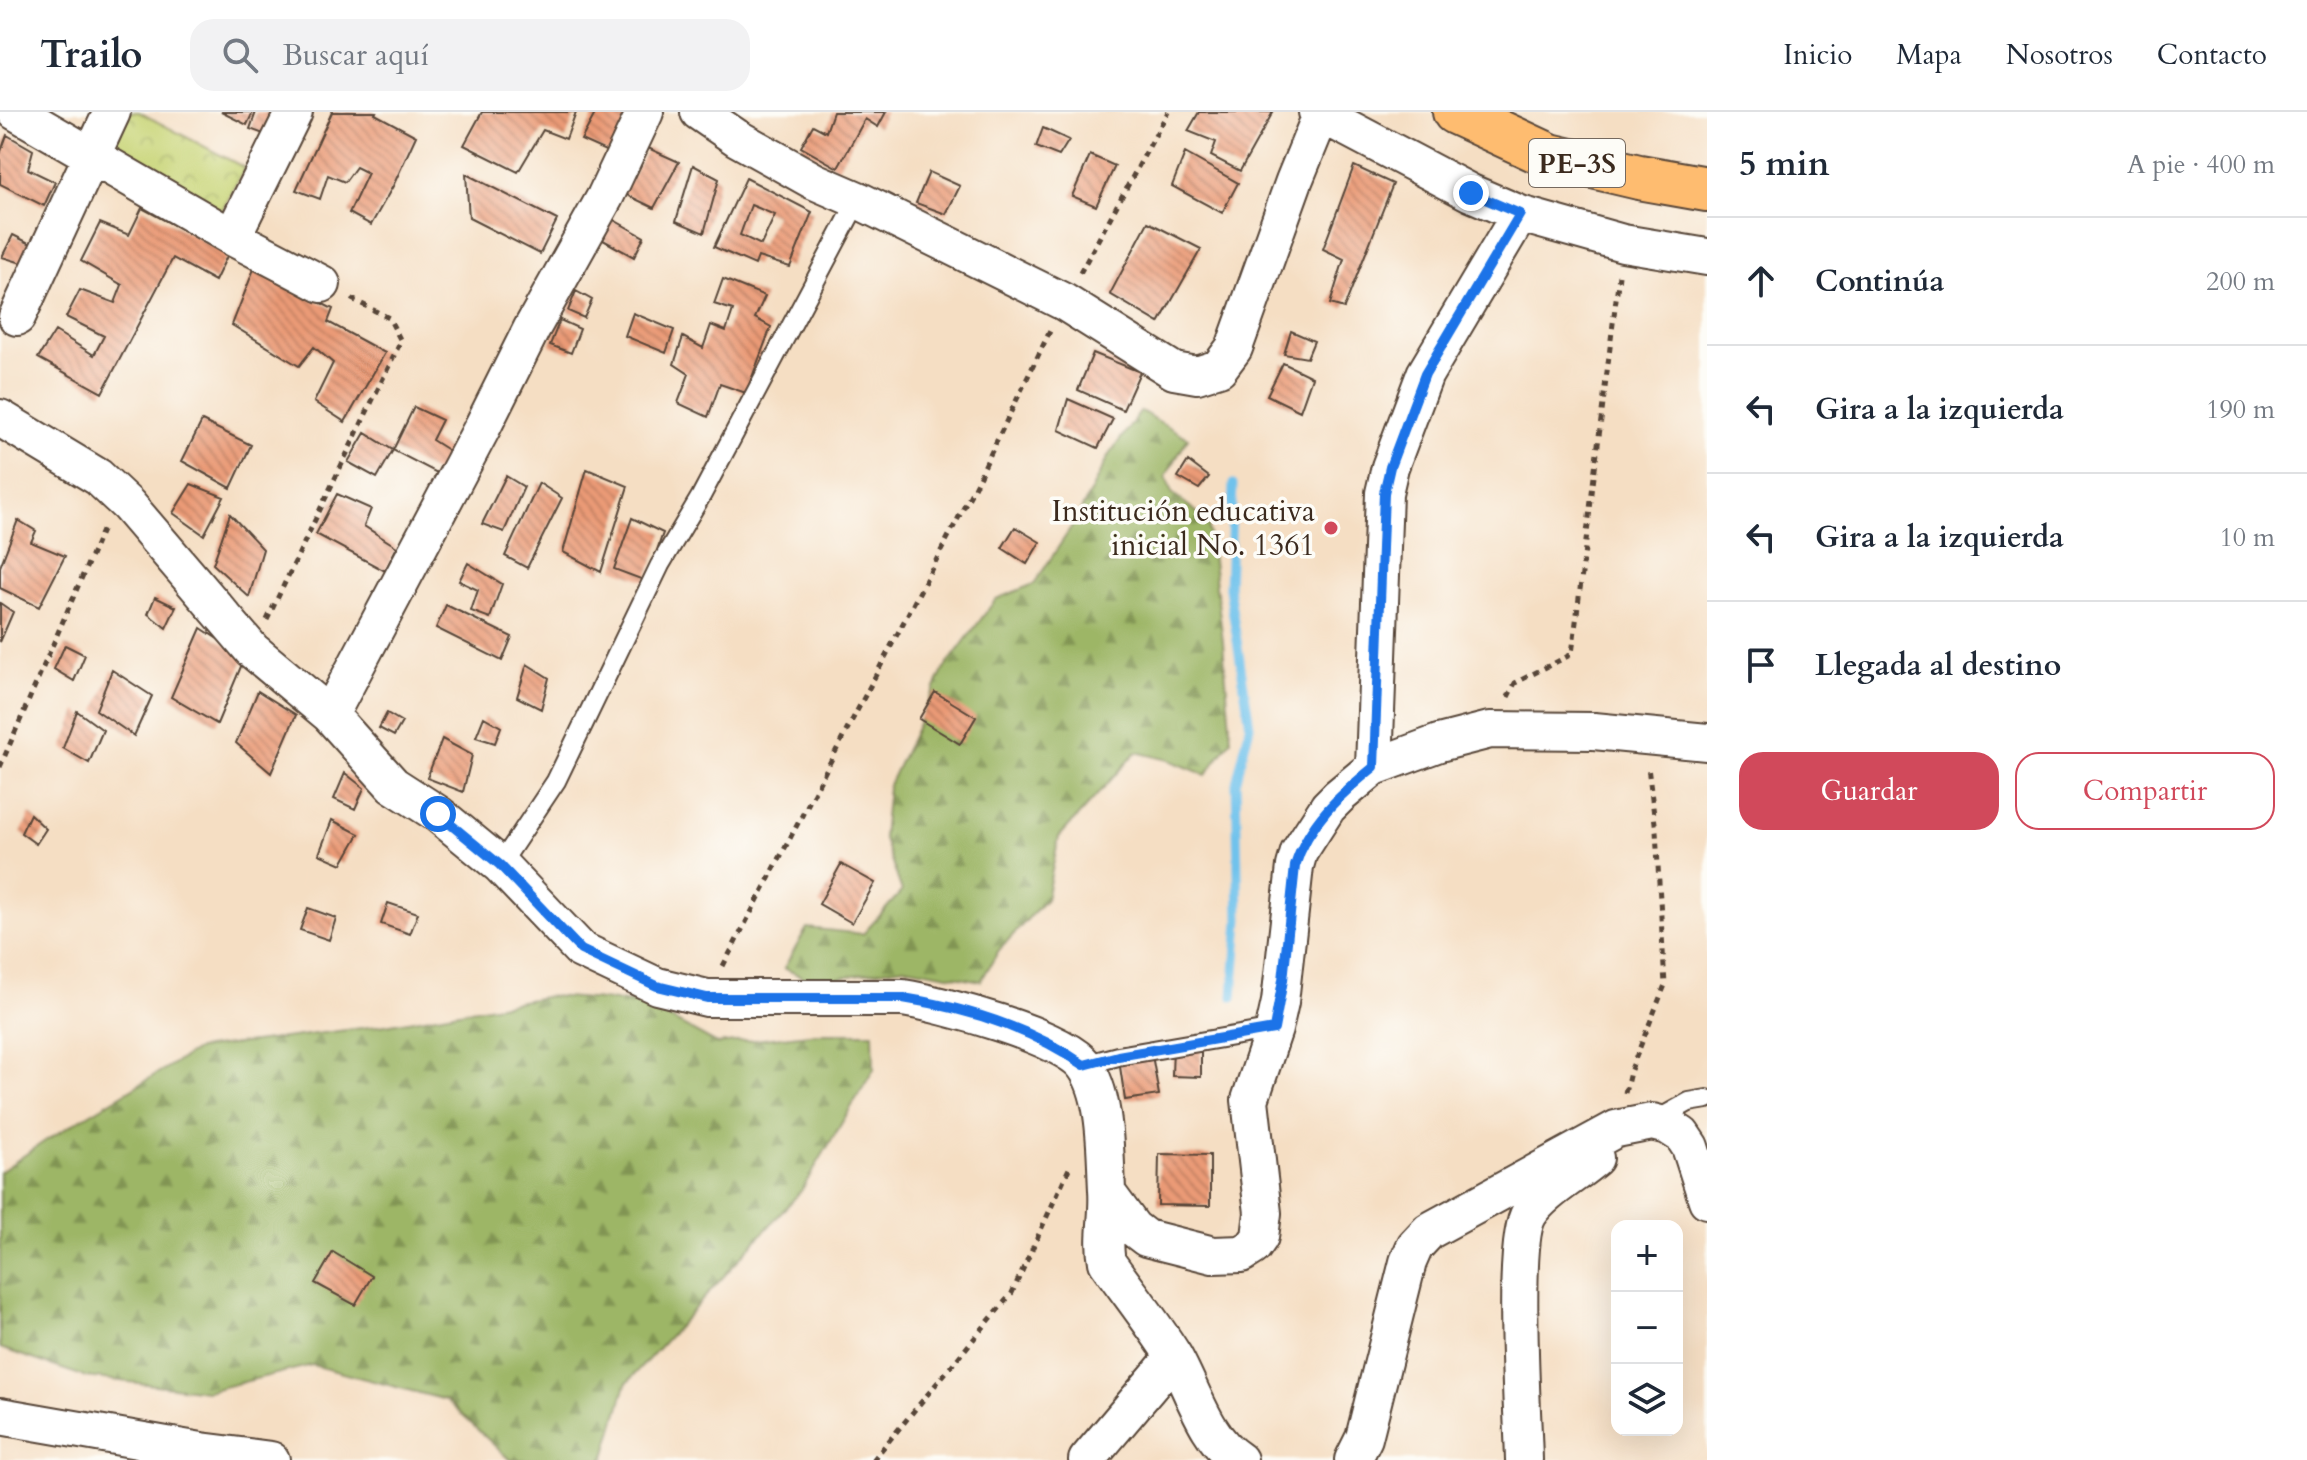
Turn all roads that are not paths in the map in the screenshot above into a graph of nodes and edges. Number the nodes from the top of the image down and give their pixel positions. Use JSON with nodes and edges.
{"nodes":[{"id":1,"x":16,"y":112,"type":"edge"},
{"id":2,"x":112,"y":112,"type":"edge"},
{"id":3,"x":294,"y":112,"type":"edge"},
{"id":4,"x":645,"y":112,"type":"edge"},
{"id":5,"x":699,"y":112,"type":"edge"},
{"id":6,"x":1319,"y":113,"type":"edge"},
{"id":7,"x":1484,"y":118,"type":"edge"},
{"id":8,"x":91,"y":158,"type":"junction"},
{"id":9,"x":1707,"y":189,"type":"edge"},
{"id":10,"x":858,"y":200,"type":"junction"},
{"id":11,"x":1520,"y":214,"type":"junction"},
{"id":12,"x":232,"y":237,"type":"junction"},
{"id":13,"x":1707,"y":257,"type":"edge"},
{"id":14,"x":322,"y":284,"type":"road end"},
{"id":15,"x":17,"y":317,"type":"dead end"},
{"id":16,"x":0,"y":418,"type":"edge"},
{"id":17,"x":330,"y":715,"type":"junction"},
{"id":18,"x":1707,"y":742,"type":"edge"},
{"id":19,"x":1374,"y":767,"type":"junction"},
{"id":20,"x":500,"y":865,"type":"junction"},
{"id":21,"x":1274,"y":1029,"type":"junction"},
{"id":22,"x":1084,"y":1065,"type":"junction"},
{"id":23,"x":1707,"y":1099,"type":"edge"},
{"id":24,"x":1652,"y":1122,"type":"junction"},
{"id":25,"x":1616,"y":1129,"type":"junction"},
{"id":26,"x":1108,"y":1194,"type":"junction"},
{"id":27,"x":1707,"y":1200,"type":"edge"},
{"id":28,"x":1174,"y":1357,"type":"junction"},
{"id":29,"x":0,"y":1416,"type":"edge"},
{"id":30,"x":271,"y":1460,"type":"edge"},
{"id":31,"x":1087,"y":1460,"type":"edge"},
{"id":32,"x":1239,"y":1460,"type":"edge"},
{"id":33,"x":1353,"y":1460,"type":"edge"},
{"id":34,"x":1524,"y":1460,"type":"edge"}],
"edges":[{"from":1,"to":8,"type":"street"},
{"from":2,"to":8,"type":"street"},
{"from":3,"to":12,"type":"street"},
{"from":4,"to":17,"type":"street"},
{"from":5,"to":10,"type":"street"},
{"from":6,"to":10,"type":"street"},
{"from":6,"to":11,"type":"street"},
{"from":7,"to":9,"type":"highway","number":"PE-3S"},
{"from":8,"to":12,"type":"street"},
{"from":8,"to":15,"type":"street"},
{"from":10,"to":20,"type":"lane"},
{"from":11,"to":13,"type":"street"},
{"from":11,"to":19,"type":"street"},
{"from":12,"to":14,"type":"street"},
{"from":16,"to":17,"type":"street"},
{"from":17,"to":20,"type":"street"},
{"from":18,"to":19,"type":"street"},
{"from":19,"to":21,"type":"street"},
{"from":20,"to":22,"type":"street"},
{"from":21,"to":22,"type":"lane"},
{"from":21,"to":26,"type":"street"},
{"from":22,"to":26,"type":"street"},
{"from":23,"to":24,"type":"lane"},
{"from":24,"to":25,"type":"street"},
{"from":24,"to":27,"type":"street"},
{"from":25,"to":33,"type":"street"},
{"from":25,"to":34,"type":"street"},
{"from":26,"to":28,"type":"street"},
{"from":28,"to":31,"type":"street"},
{"from":28,"to":32,"type":"street"},
{"from":29,"to":30,"type":"street"}]}
